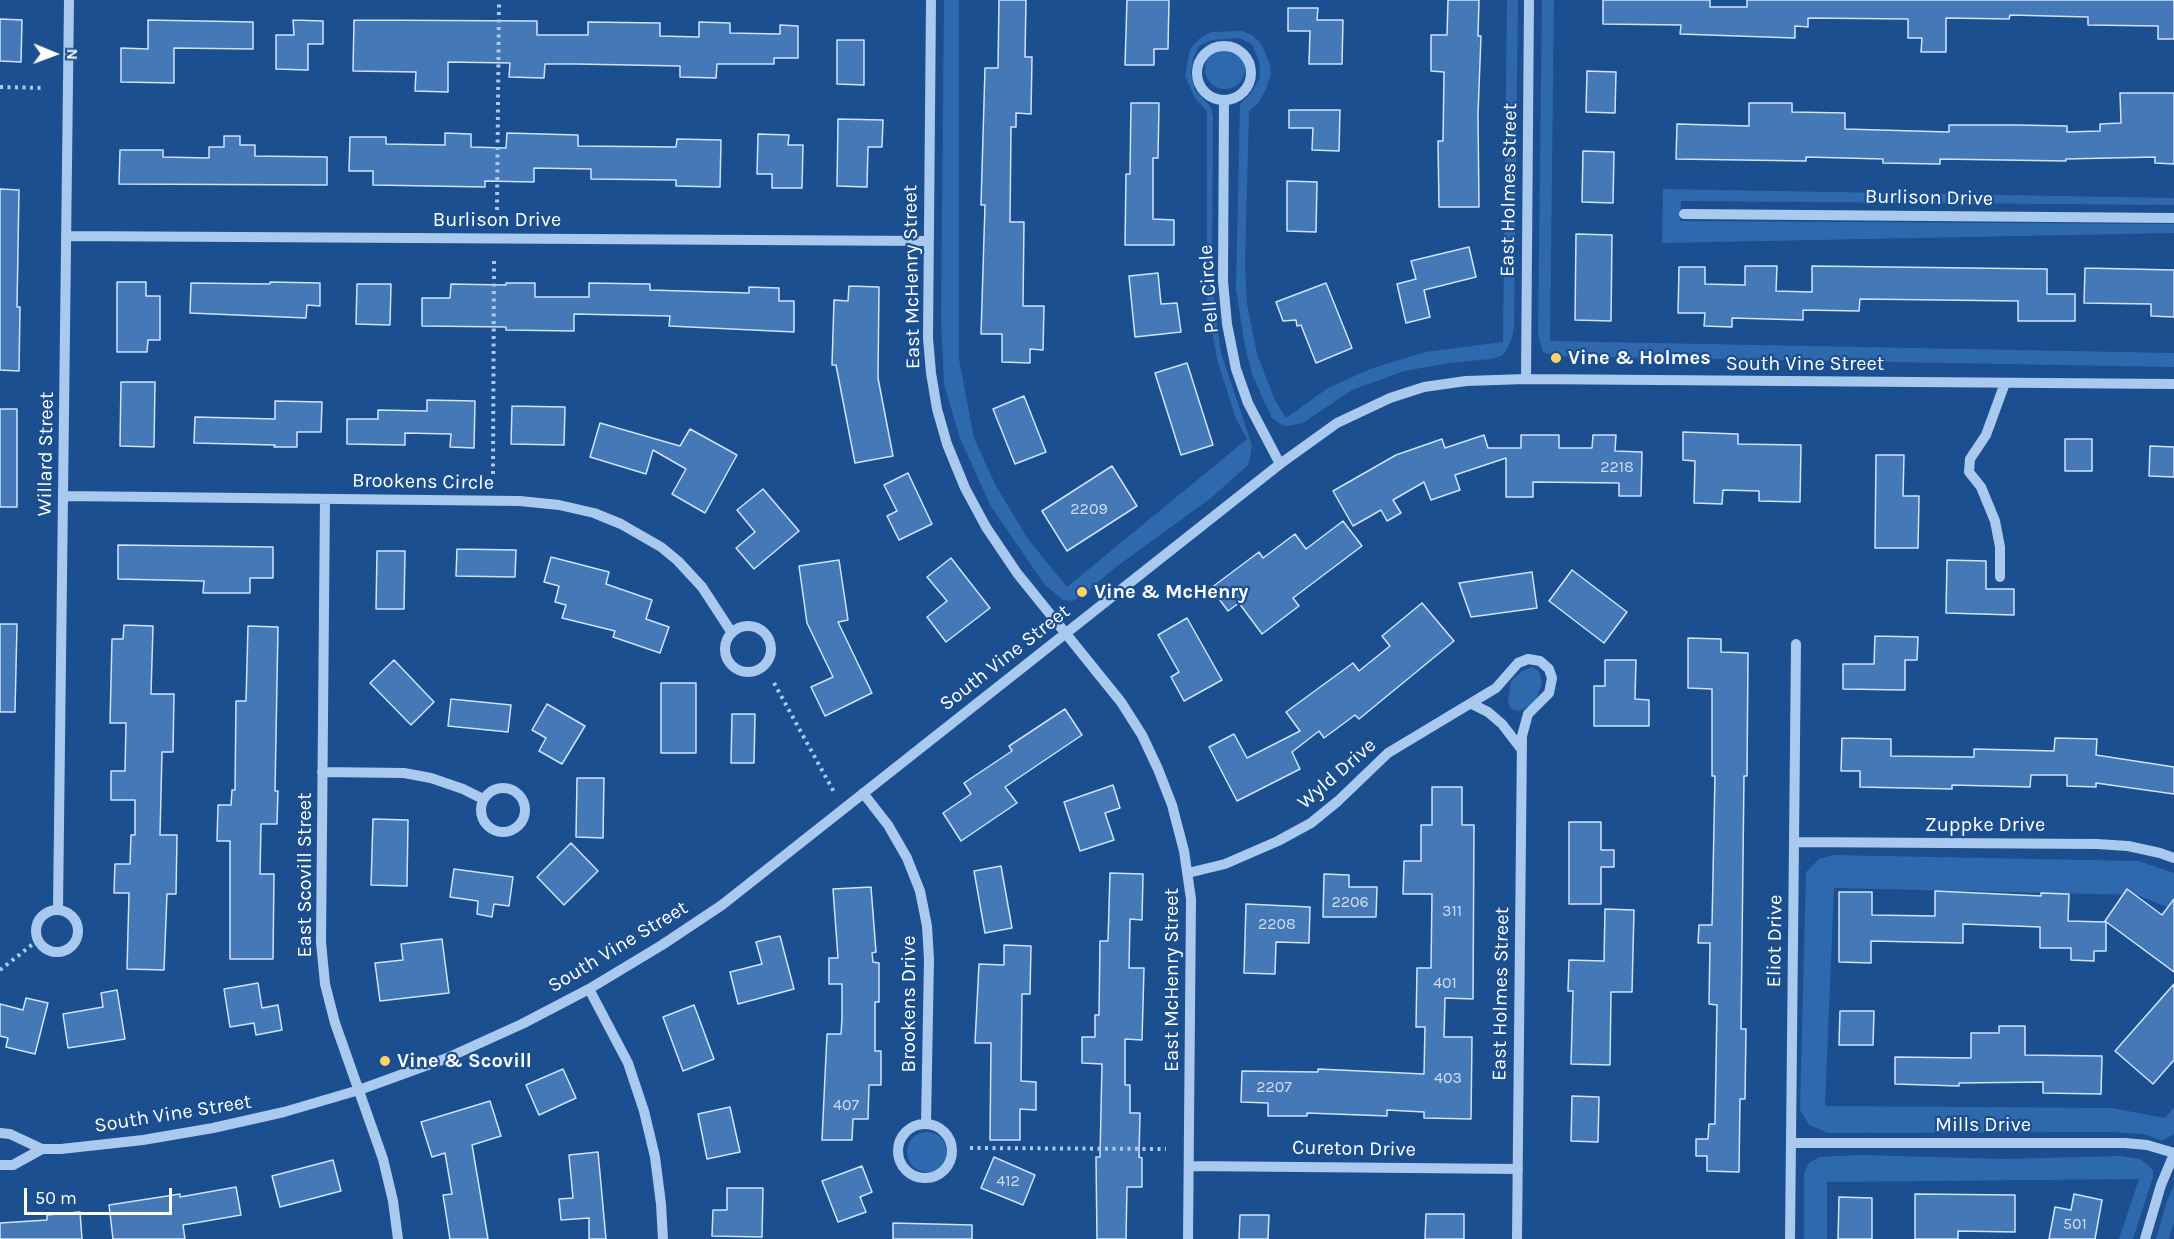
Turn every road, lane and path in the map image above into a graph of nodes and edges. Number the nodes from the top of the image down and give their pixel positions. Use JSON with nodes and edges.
{"nodes":[{"id":1,"x":69,"y":0,"type":"edge"},
{"id":2,"x":499,"y":0,"type":"edge"},
{"id":3,"x":931,"y":0,"type":"edge"},
{"id":4,"x":1529,"y":0,"type":"edge"},
{"id":5,"x":0,"y":87,"type":"edge"},
{"id":6,"x":45,"y":88,"type":"dead end"},
{"id":7,"x":1224,"y":100,"type":"junction"},
{"id":8,"x":497,"y":210,"type":"dead end"},
{"id":9,"x":1684,"y":214,"type":"dead end"},
{"id":10,"x":2174,"y":219,"type":"edge"},
{"id":11,"x":66,"y":236,"type":"junction"},
{"id":12,"x":928,"y":241,"type":"junction"},
{"id":13,"x":494,"y":258,"type":"dead end"},
{"id":14,"x":1526,"y":379,"type":"junction"},
{"id":15,"x":2005,"y":383,"type":"junction"},
{"id":16,"x":2174,"y":384,"type":"edge"},
{"id":17,"x":1280,"y":464,"type":"junction"},
{"id":18,"x":493,"y":474,"type":"dead end"},
{"id":19,"x":64,"y":496,"type":"junction"},
{"id":20,"x":325,"y":499,"type":"junction"},
{"id":21,"x":2000,"y":577,"type":"dead end"},
{"id":22,"x":732,"y":633,"type":"junction"},
{"id":23,"x":1066,"y":633,"type":"junction"},
{"id":24,"x":1796,"y":644,"type":"dead end"},
{"id":25,"x":774,"y":683,"type":"dead end"},
{"id":26,"x":1472,"y":704,"type":"junction"},
{"id":27,"x":1522,"y":750,"type":"junction"},
{"id":28,"x":322,"y":772,"type":"junction"},
{"id":29,"x":834,"y":792,"type":"dead end"},
{"id":30,"x":862,"y":793,"type":"junction"},
{"id":31,"x":483,"y":800,"type":"junction"},
{"id":32,"x":1794,"y":842,"type":"junction"},
{"id":33,"x":2174,"y":858,"type":"edge"},
{"id":34,"x":1188,"y":873,"type":"junction"},
{"id":35,"x":58,"y":909,"type":"junction"},
{"id":36,"x":38,"y":940,"type":"junction"},
{"id":37,"x":0,"y":970,"type":"edge"},
{"id":38,"x":590,"y":989,"type":"junction"},
{"id":39,"x":359,"y":1090,"type":"junction"},
{"id":40,"x":926,"y":1124,"type":"junction"},
{"id":41,"x":0,"y":1133,"type":"edge"},
{"id":42,"x":1791,"y":1143,"type":"junction"},
{"id":43,"x":970,"y":1148,"type":"dead end"},
{"id":44,"x":42,"y":1149,"type":"junction"},
{"id":45,"x":1166,"y":1149,"type":"dead end"},
{"id":46,"x":2174,"y":1154,"type":"edge"},
{"id":47,"x":0,"y":1166,"type":"edge"},
{"id":48,"x":1189,"y":1166,"type":"junction"},
{"id":49,"x":1518,"y":1169,"type":"junction"},
{"id":50,"x":398,"y":1239,"type":"edge"},
{"id":51,"x":663,"y":1239,"type":"edge"},
{"id":52,"x":1188,"y":1239,"type":"edge"},
{"id":53,"x":1517,"y":1239,"type":"edge"},
{"id":54,"x":1790,"y":1239,"type":"edge"},
{"id":55,"x":2145,"y":1239,"type":"edge"}],
"edges":[{"from":1,"to":11,"type":"street","name":"Willard Street"},
{"from":2,"to":8,"type":"path"},
{"from":3,"to":12,"type":"street","name":"East McHenry Street"},
{"from":4,"to":14,"type":"street","name":"East Holmes Street"},
{"from":5,"to":6,"type":"path"},
{"from":7,"to":7,"type":"street"},
{"from":7,"to":17,"type":"street","name":"Pell Circle"},
{"from":9,"to":10,"type":"street","name":"Burlison Drive"},
{"from":11,"to":12,"type":"street","name":"Burlison Drive"},
{"from":11,"to":19,"type":"street","name":"Willard Street"},
{"from":12,"to":23,"type":"street","name":"East McHenry Street"},
{"from":13,"to":18,"type":"path"},
{"from":14,"to":15,"type":"street","name":"South Vine Street"},
{"from":14,"to":17,"type":"street","name":"South Vine Street"},
{"from":15,"to":16,"type":"street","name":"South Vine Street"},
{"from":15,"to":21,"type":"street"},
{"from":17,"to":23,"type":"street","name":"South Vine Street"},
{"from":19,"to":20,"type":"street","name":"Brookens Circle"},
{"from":19,"to":35,"type":"street","name":"Willard Street"},
{"from":20,"to":22,"type":"street","name":"Brookens Circle"},
{"from":20,"to":28,"type":"street","name":"East Scovill Street"},
{"from":22,"to":22,"type":"street"},
{"from":23,"to":30,"type":"street","name":"South Vine Street"},
{"from":23,"to":34,"type":"street","name":"East McHenry Street"},
{"from":24,"to":32,"type":"street","name":"Eliot Drive"},
{"from":25,"to":29,"type":"path"},
{"from":26,"to":27,"type":"street"},
{"from":26,"to":27,"type":"street","name":"Wyld Drive"},
{"from":26,"to":34,"type":"street","name":"Wyld Drive"},
{"from":27,"to":49,"type":"street","name":"East Holmes Street"},
{"from":28,"to":31,"type":"street"},
{"from":28,"to":39,"type":"street","name":"East Scovill Street"},
{"from":30,"to":38,"type":"street","name":"South Vine Street"},
{"from":30,"to":40,"type":"street","name":"Brookens Drive"},
{"from":31,"to":31,"type":"street"},
{"from":32,"to":33,"type":"street","name":"Zuppke Drive"},
{"from":32,"to":42,"type":"street","name":"Eliot Drive"},
{"from":34,"to":48,"type":"street","name":"East McHenry Street"},
{"from":35,"to":36,"type":"street"},
{"from":35,"to":36,"type":"street"},
{"from":36,"to":37,"type":"path"},
{"from":38,"to":39,"type":"street","name":"South Vine Street"},
{"from":38,"to":51,"type":"street"},
{"from":39,"to":44,"type":"street","name":"South Vine Street"},
{"from":39,"to":50,"type":"street","name":"East Scovill Street"},
{"from":40,"to":40,"type":"street"},
{"from":41,"to":44,"type":"street","name":"South Vine Street"},
{"from":42,"to":46,"type":"street","name":"Mills Drive"},
{"from":42,"to":54,"type":"street","name":"Eliot Drive"},
{"from":43,"to":45,"type":"path"},
{"from":44,"to":47,"type":"street","name":"South Vine Street"},
{"from":46,"to":55,"type":"street"},
{"from":48,"to":49,"type":"street","name":"Cureton Drive"},
{"from":48,"to":52,"type":"street","name":"East McHenry Street"},
{"from":49,"to":53,"type":"street","name":"East Holmes Street"}]}
